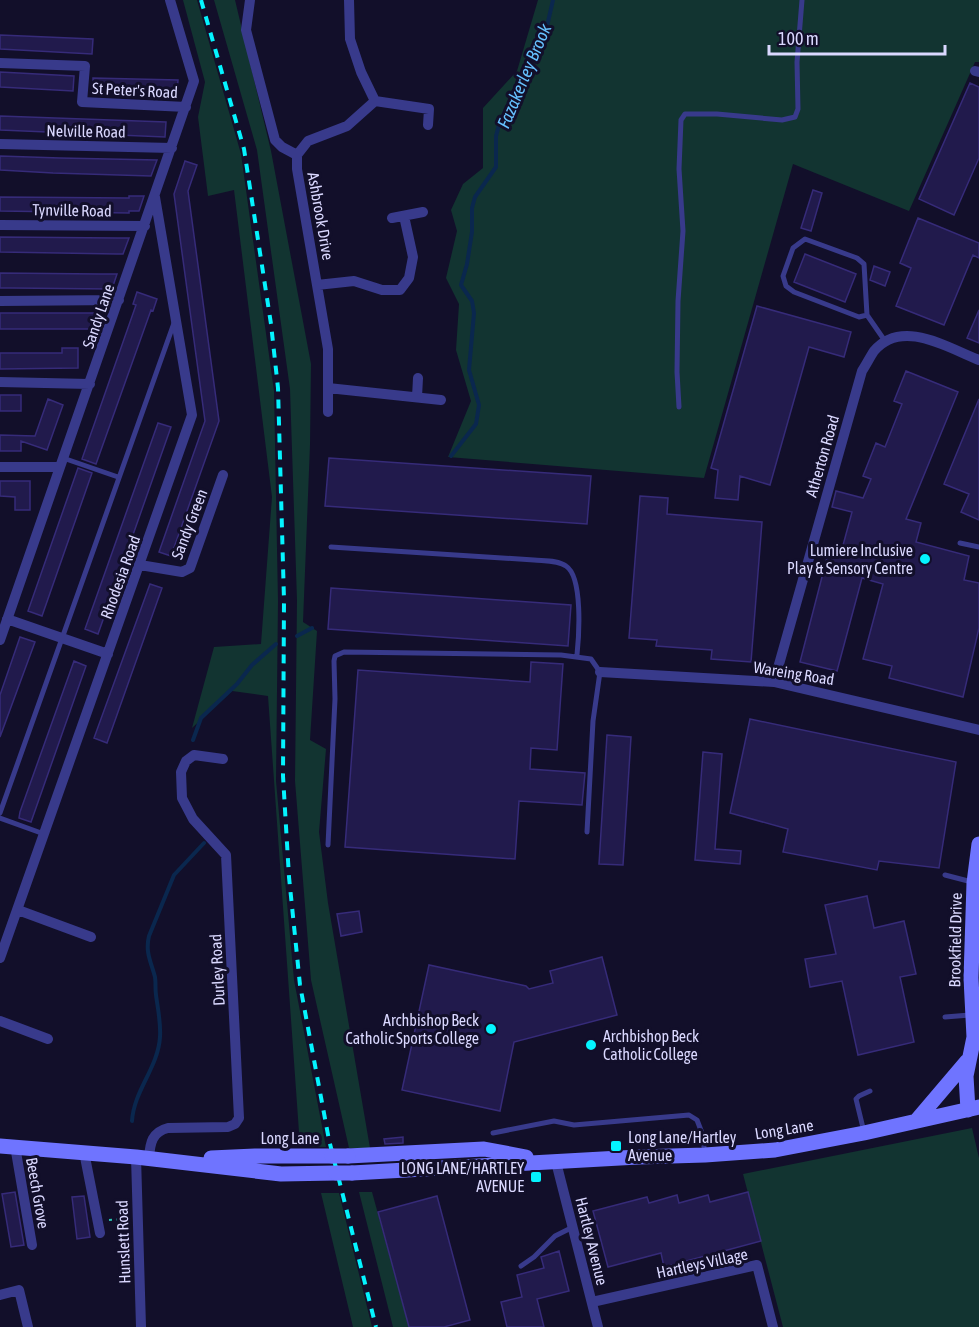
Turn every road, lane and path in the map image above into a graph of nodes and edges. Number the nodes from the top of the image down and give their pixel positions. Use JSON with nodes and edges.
{"nodes":[{"id":1,"x":170,"y":0,"type":"edge"},
{"id":2,"x":250,"y":0,"type":"edge"},
{"id":3,"x":349,"y":0,"type":"edge"},
{"id":4,"x":802,"y":0,"type":"edge"},
{"id":5,"x":0,"y":63,"type":"edge"},
{"id":6,"x":375,"y":100,"type":"junction"},
{"id":7,"x":186,"y":107,"type":"junction"},
{"id":8,"x":428,"y":125,"type":"dead end"},
{"id":9,"x":0,"y":144,"type":"edge"},
{"id":10,"x":172,"y":148,"type":"junction"},
{"id":11,"x":297,"y":155,"type":"junction"},
{"id":12,"x":155,"y":196,"type":"junction"},
{"id":13,"x":423,"y":212,"type":"dead end"},
{"id":14,"x":404,"y":216,"type":"junction"},
{"id":15,"x":392,"y":218,"type":"dead end"},
{"id":16,"x":0,"y":225,"type":"edge"},
{"id":17,"x":145,"y":226,"type":"junction"},
{"id":18,"x":317,"y":285,"type":"junction"},
{"id":19,"x":119,"y":300,"type":"junction"},
{"id":20,"x":0,"y":301,"type":"edge"},
{"id":21,"x":867,"y":315,"type":"junction"},
{"id":22,"x":175,"y":321,"type":"junction"},
{"id":23,"x":885,"y":343,"type":"junction"},
{"id":24,"x":979,"y":360,"type":"edge"},
{"id":25,"x":418,"y":378,"type":"dead end"},
{"id":26,"x":0,"y":382,"type":"edge"},
{"id":27,"x":90,"y":384,"type":"junction"},
{"id":28,"x":328,"y":388,"type":"junction"},
{"id":29,"x":417,"y":397,"type":"junction"},
{"id":30,"x":441,"y":400,"type":"dead end"},
{"id":31,"x":679,"y":407,"type":"dead end"},
{"id":32,"x":328,"y":412,"type":"dead end"},
{"id":33,"x":62,"y":463,"type":"junction"},
{"id":34,"x":0,"y":467,"type":"edge"},
{"id":35,"x":223,"y":475,"type":"dead end"},
{"id":36,"x":118,"y":477,"type":"junction"},
{"id":37,"x":960,"y":543,"type":"dead end"},
{"id":38,"x":331,"y":547,"type":"dead end"},
{"id":39,"x":979,"y":547,"type":"edge"},
{"id":40,"x":140,"y":565,"type":"junction"},
{"id":41,"x":7,"y":619,"type":"junction"},
{"id":42,"x":62,"y":638,"type":"junction"},
{"id":43,"x":0,"y":640,"type":"edge"},
{"id":44,"x":108,"y":654,"type":"junction"},
{"id":45,"x":578,"y":656,"type":"junction"},
{"id":46,"x":600,"y":672,"type":"junction"},
{"id":47,"x":774,"y":682,"type":"junction"},
{"id":48,"x":979,"y":729,"type":"edge"},
{"id":49,"x":223,"y":759,"type":"dead end"},
{"id":50,"x":0,"y":813,"type":"edge"},
{"id":51,"x":0,"y":818,"type":"edge"},
{"id":52,"x":587,"y":832,"type":"dead end"},
{"id":53,"x":44,"y":834,"type":"junction"},
{"id":54,"x":979,"y":844,"type":"edge"},
{"id":55,"x":328,"y":845,"type":"dead end"},
{"id":56,"x":945,"y":875,"type":"dead end"},
{"id":57,"x":976,"y":887,"type":"edge"},
{"id":58,"x":18,"y":910,"type":"junction"},
{"id":59,"x":91,"y":937,"type":"dead end"},
{"id":60,"x":0,"y":958,"type":"edge"},
{"id":61,"x":975,"y":978,"type":"edge"},
{"id":62,"x":945,"y":1017,"type":"dead end"},
{"id":63,"x":0,"y":1021,"type":"edge"},
{"id":64,"x":974,"y":1036,"type":"edge"},
{"id":65,"x":48,"y":1039,"type":"dead end"},
{"id":66,"x":870,"y":1091,"type":"dead end"},
{"id":67,"x":973,"y":1108,"type":"edge"},
{"id":68,"x":916,"y":1121,"type":"junction"},
{"id":69,"x":494,"y":1133,"type":"dead end"},
{"id":70,"x":864,"y":1133,"type":"junction"},
{"id":71,"x":8,"y":1146,"type":"edge"},
{"id":72,"x":84,"y":1152,"type":"junction"},
{"id":73,"x":705,"y":1155,"type":"junction"},
{"id":74,"x":143,"y":1158,"type":"junction"},
{"id":75,"x":166,"y":1161,"type":"junction"},
{"id":76,"x":556,"y":1162,"type":"junction"},
{"id":77,"x":97,"y":1220,"type":"junction"},
{"id":78,"x":137,"y":1220,"type":"junction"},
{"id":79,"x":573,"y":1227,"type":"junction"},
{"id":80,"x":100,"y":1233,"type":"dead end"},
{"id":81,"x":32,"y":1245,"type":"dead end"},
{"id":82,"x":521,"y":1266,"type":"dead end"},
{"id":83,"x":0,"y":1295,"type":"edge"},
{"id":84,"x":592,"y":1302,"type":"junction"},
{"id":85,"x":28,"y":1327,"type":"edge"},
{"id":86,"x":141,"y":1327,"type":"edge"},
{"id":87,"x":598,"y":1327,"type":"edge"},
{"id":88,"x":773,"y":1327,"type":"edge"}],
"edges":[{"from":1,"to":7,"type":"street","name":"Sandy Lane"},
{"from":2,"to":11,"type":"street"},
{"from":3,"to":6,"type":"street"},
{"from":4,"to":31,"type":"lane"},
{"from":5,"to":7,"type":"street","name":"St Peter's Road"},
{"from":6,"to":8,"type":"street"},
{"from":6,"to":11,"type":"street","name":"Ashbrook Drive"},
{"from":7,"to":10,"type":"street","name":"Sandy Lane"},
{"from":9,"to":10,"type":"street","name":"Nelville Road"},
{"from":10,"to":12,"type":"street","name":"Sandy Lane"},
{"from":11,"to":18,"type":"street","name":"Ashbrook Drive"},
{"from":12,"to":17,"type":"street","name":"Sandy Lane"},
{"from":12,"to":22,"type":"street","name":"Rhodesia Road"},
{"from":13,"to":14,"type":"street"},
{"from":14,"to":15,"type":"street"},
{"from":14,"to":18,"type":"street"},
{"from":16,"to":17,"type":"street","name":"Tynville Road"},
{"from":17,"to":19,"type":"street","name":"Sandy Lane"},
{"from":18,"to":28,"type":"street","name":"Ashbrook Drive"},
{"from":19,"to":20,"type":"street"},
{"from":19,"to":27,"type":"street","name":"Sandy Lane"},
{"from":21,"to":21,"type":"lane"},
{"from":21,"to":23,"type":"lane"},
{"from":22,"to":36,"type":"lane"},
{"from":22,"to":40,"type":"street","name":"Rhodesia Road"},
{"from":23,"to":24,"type":"street"},
{"from":23,"to":47,"type":"street","name":"Atherton Road"},
{"from":25,"to":29,"type":"street"},
{"from":26,"to":27,"type":"street"},
{"from":27,"to":33,"type":"street","name":"Sandy Lane"},
{"from":28,"to":29,"type":"street"},
{"from":28,"to":32,"type":"street","name":"Ashbrook Drive"},
{"from":29,"to":30,"type":"street"},
{"from":33,"to":34,"type":"street"},
{"from":33,"to":36,"type":"lane"},
{"from":33,"to":41,"type":"street","name":"Sandy Lane"},
{"from":35,"to":40,"type":"street","name":"Sandy Green"},
{"from":36,"to":42,"type":"lane"},
{"from":37,"to":39,"type":"lane"},
{"from":38,"to":45,"type":"lane"},
{"from":40,"to":44,"type":"street","name":"Rhodesia Road"},
{"from":41,"to":42,"type":"street"},
{"from":41,"to":43,"type":"street","name":"Sandy Lane"},
{"from":42,"to":44,"type":"street"},
{"from":42,"to":50,"type":"lane"},
{"from":44,"to":53,"type":"street","name":"Rhodesia Road"},
{"from":45,"to":46,"type":"lane"},
{"from":45,"to":55,"type":"lane"},
{"from":46,"to":47,"type":"street","name":"Wareing Road"},
{"from":46,"to":52,"type":"lane"},
{"from":47,"to":48,"type":"street","name":"Wareing Road"},
{"from":49,"to":74,"type":"street","name":"Durley Road"},
{"from":51,"to":53,"type":"lane"},
{"from":53,"to":58,"type":"street","name":"Rhodesia Road"},
{"from":54,"to":57,"type":"main road","name":"Brookfield Drive"},
{"from":56,"to":57,"type":"lane"},
{"from":57,"to":61,"type":"main road","name":"Brookfield Drive"},
{"from":58,"to":59,"type":"street"},
{"from":58,"to":60,"type":"street","name":"Rhodesia Road"},
{"from":61,"to":64,"type":"main road","name":"Brookfield Drive"},
{"from":62,"to":64,"type":"lane"},
{"from":63,"to":65,"type":"street"},
{"from":64,"to":67,"type":"main road","name":"Brookfield Drive"},
{"from":64,"to":68,"type":"main road"},
{"from":66,"to":70,"type":"lane"},
{"from":67,"to":68,"type":"main road","name":"Long Lane"},
{"from":68,"to":70,"type":"main road","name":"Long Lane"},
{"from":69,"to":73,"type":"lane"},
{"from":70,"to":73,"type":"main road","name":"Long Lane"},
{"from":71,"to":72,"type":"main road","name":"Long Lane"},
{"from":71,"to":81,"type":"street","name":"Beech Grove"},
{"from":72,"to":74,"type":"main road","name":"Long Lane"},
{"from":72,"to":77,"type":"street"},
{"from":73,"to":76,"type":"main road","name":"Long Lane"},
{"from":74,"to":75,"type":"main road","name":"Long Lane"},
{"from":74,"to":78,"type":"street","name":"Hunslett Road"},
{"from":75,"to":76,"type":"main road","name":"Long Lane","bridge":true},
{"from":75,"to":76,"type":"main road","name":"Long Lane","bridge":true},
{"from":76,"to":79,"type":"street","name":"Hartley Avenue"},
{"from":77,"to":78,"type":"path"},
{"from":77,"to":80,"type":"street"},
{"from":78,"to":86,"type":"street","name":"Hunslett Road"},
{"from":79,"to":82,"type":"lane"},
{"from":79,"to":84,"type":"street","name":"Hartley Avenue"},
{"from":83,"to":85,"type":"street"},
{"from":84,"to":87,"type":"street","name":"Hartley Avenue"},
{"from":84,"to":88,"type":"street","name":"Hartleys Village"}]}
